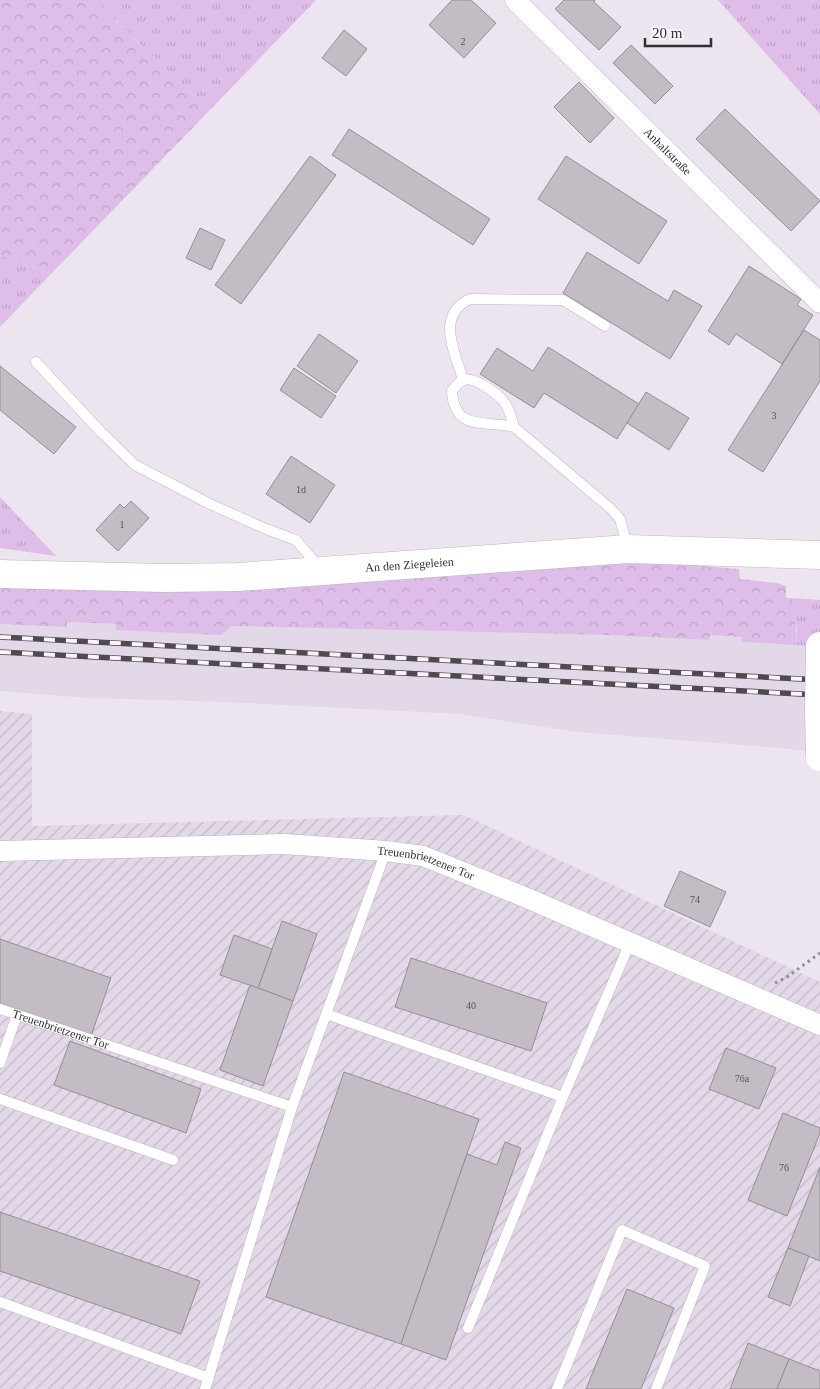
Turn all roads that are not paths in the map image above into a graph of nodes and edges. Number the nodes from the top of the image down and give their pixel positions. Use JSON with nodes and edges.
{"nodes":[{"id":1,"x":515,"y":0,"type":"edge"},
{"id":2,"x":820,"y":303,"type":"edge"},
{"id":3,"x":605,"y":326,"type":"dead end"},
{"id":4,"x":36,"y":362,"type":"dead end"},
{"id":5,"x":463,"y":380,"type":"junction"},
{"id":6,"x":514,"y":428,"type":"junction"},
{"id":7,"x":628,"y":549,"type":"junction"},
{"id":8,"x":820,"y":555,"type":"edge"},
{"id":9,"x":323,"y":571,"type":"junction"},
{"id":10,"x":0,"y":574,"type":"edge"},
{"id":11,"x":820,"y":646,"type":"edge"},
{"id":12,"x":820,"y":756,"type":"edge"},
{"id":13,"x":386,"y":851,"type":"junction"},
{"id":14,"x":0,"y":852,"type":"edge"},
{"id":15,"x":630,"y":943,"type":"junction"},
{"id":16,"x":0,"y":1009,"type":"edge"},
{"id":17,"x":326,"y":1014,"type":"junction"},
{"id":18,"x":17,"y":1015,"type":"junction"},
{"id":19,"x":820,"y":1025,"type":"edge"},
{"id":20,"x":0,"y":1063,"type":"edge"},
{"id":21,"x":563,"y":1098,"type":"junction"},
{"id":22,"x":0,"y":1099,"type":"edge"},
{"id":23,"x":292,"y":1107,"type":"junction"},
{"id":24,"x":173,"y":1160,"type":"dead end"},
{"id":25,"x":0,"y":1302,"type":"edge"},
{"id":26,"x":468,"y":1328,"type":"dead end"},
{"id":27,"x":209,"y":1378,"type":"junction"},
{"id":28,"x":206,"y":1389,"type":"edge"},
{"id":29,"x":557,"y":1389,"type":"edge"},
{"id":30,"x":656,"y":1389,"type":"edge"}],
"edges":[{"from":1,"to":2,"type":"street","name":"Anhaltstraße"},
{"from":3,"to":5,"type":"lane"},
{"from":4,"to":9,"type":"lane"},
{"from":5,"to":6,"type":"lane"},
{"from":5,"to":6,"type":"lane"},
{"from":6,"to":7,"type":"lane"},
{"from":7,"to":8,"type":"street","name":"An den Ziegeleien"},
{"from":7,"to":9,"type":"street","name":"An den Ziegeleien"},
{"from":9,"to":10,"type":"street","name":"An den Ziegeleien"},
{"from":11,"to":12,"type":"street","bridge":true},
{"from":13,"to":14,"type":"street","name":"Treuenbrietzener Tor"},
{"from":13,"to":15,"type":"street","name":"Treuenbrietzener Tor"},
{"from":13,"to":17,"type":"lane"},
{"from":15,"to":19,"type":"street","name":"Treuenbrietzener Tor"},
{"from":15,"to":21,"type":"lane"},
{"from":16,"to":18,"type":"lane","name":"Treuenbrietzener Tor"},
{"from":17,"to":21,"type":"lane"},
{"from":17,"to":23,"type":"lane"},
{"from":18,"to":20,"type":"lane"},
{"from":18,"to":23,"type":"lane","name":"Treuenbrietzener Tor"},
{"from":21,"to":26,"type":"lane"},
{"from":22,"to":24,"type":"lane"},
{"from":23,"to":27,"type":"lane"},
{"from":25,"to":27,"type":"lane"},
{"from":27,"to":28,"type":"lane"},
{"from":29,"to":30,"type":"lane"}]}
